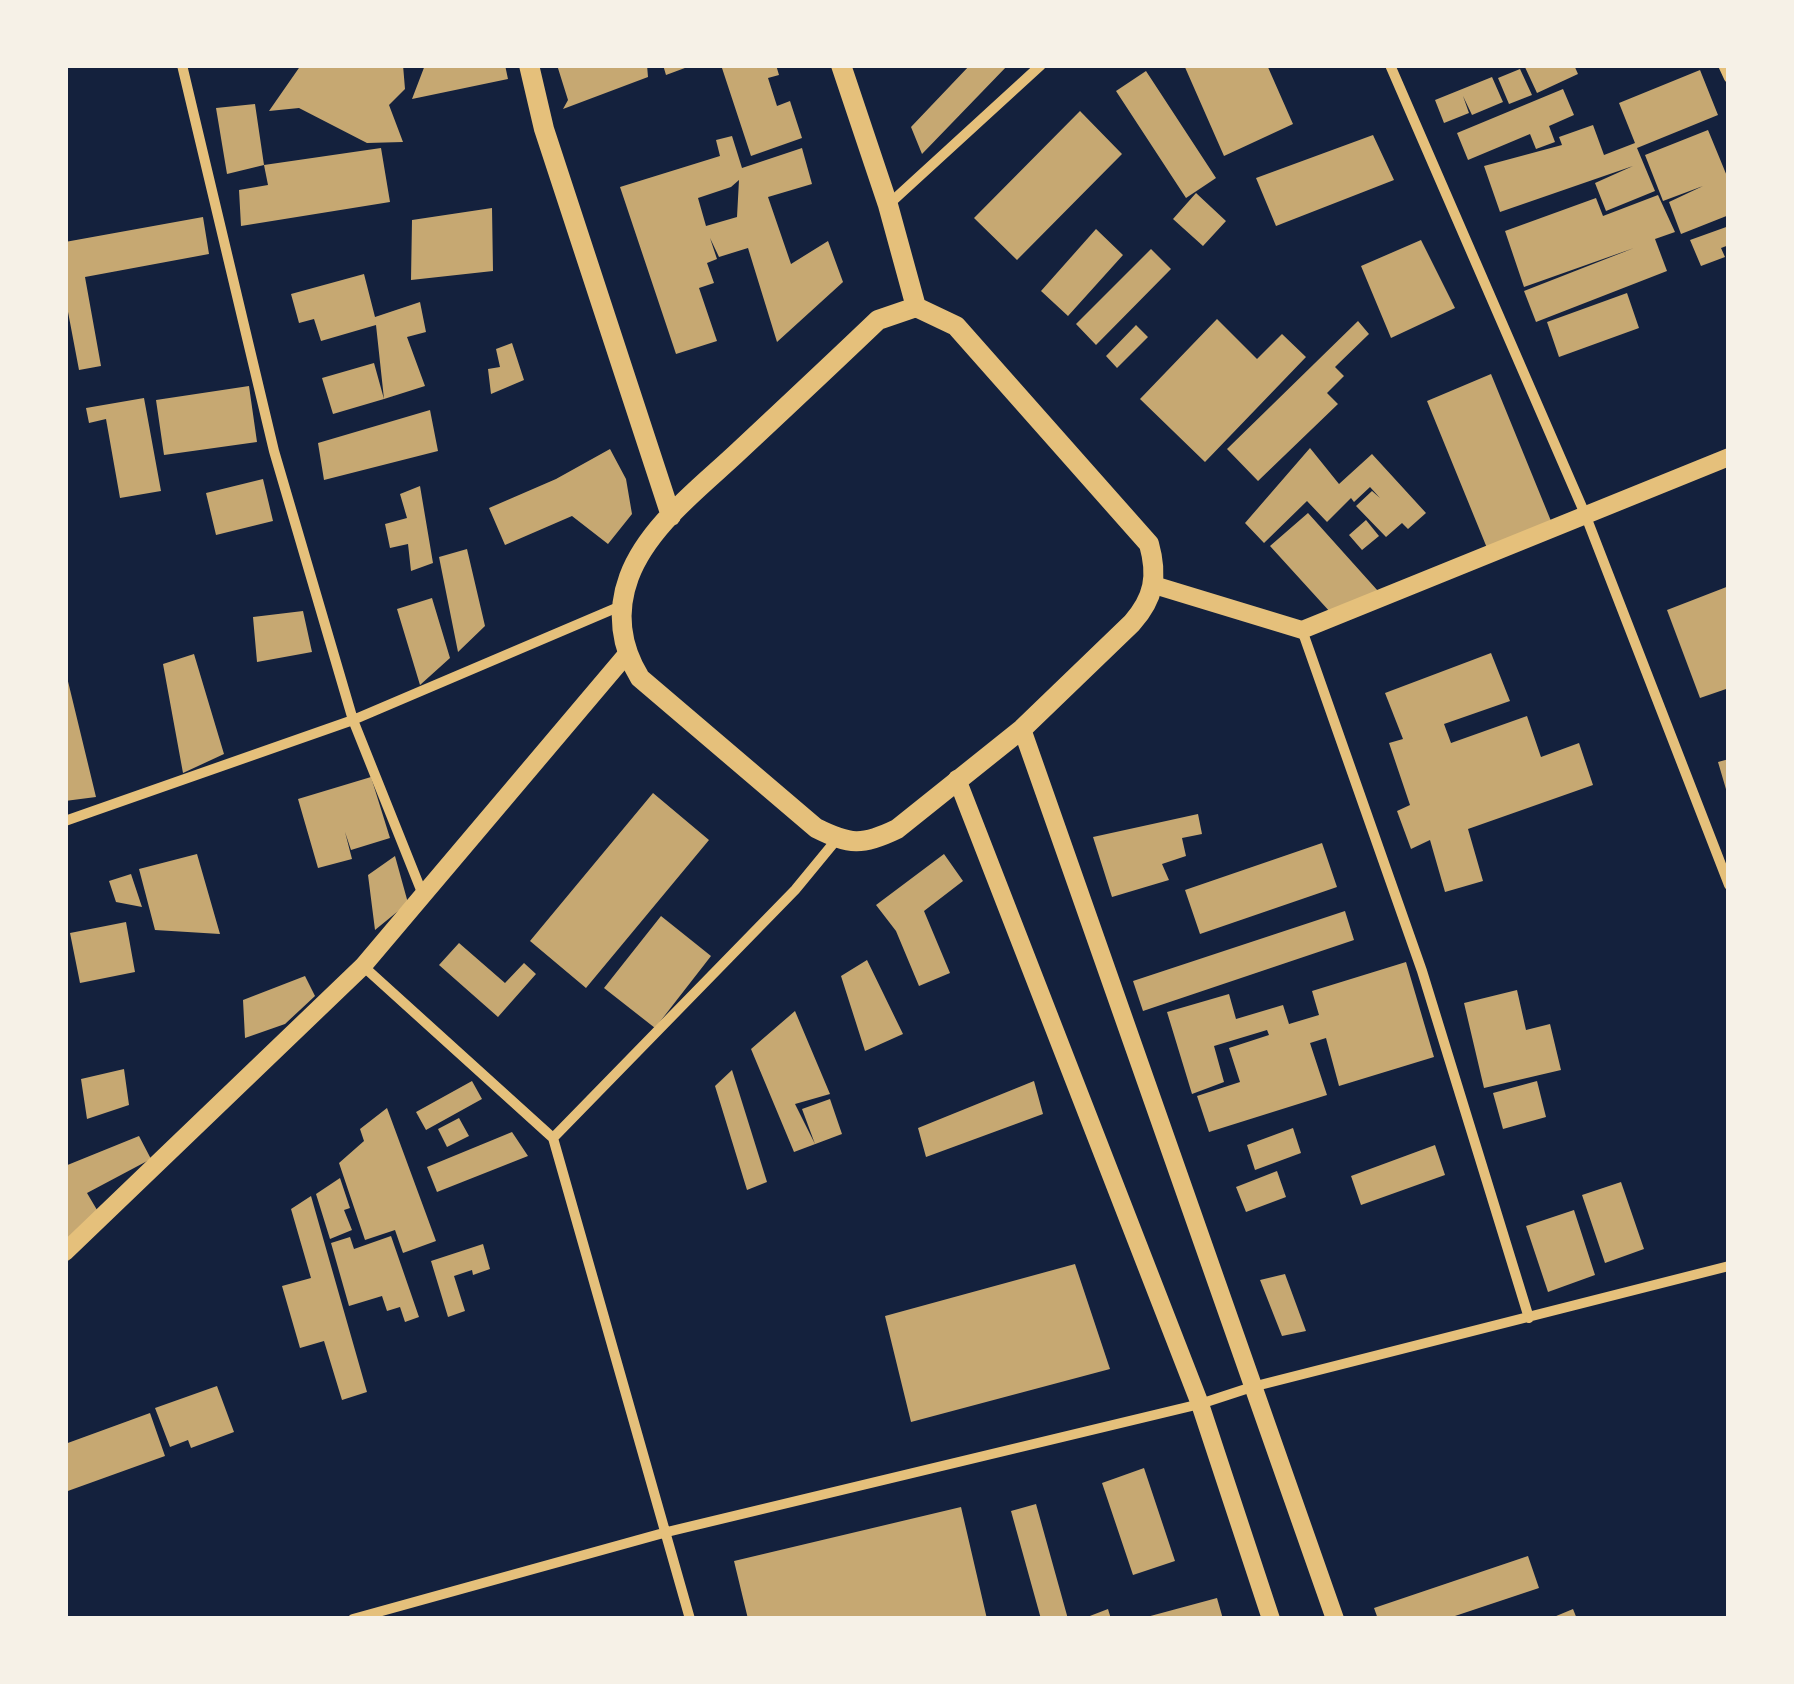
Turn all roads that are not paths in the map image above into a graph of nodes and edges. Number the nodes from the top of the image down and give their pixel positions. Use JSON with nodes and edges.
{"nodes":[{"id":1,"x":182,"y":65,"type":"edge"},
{"id":2,"x":529,"y":65,"type":"edge"},
{"id":3,"x":841,"y":65,"type":"edge"},
{"id":4,"x":1041,"y":65,"type":"edge"},
{"id":5,"x":1390,"y":65,"type":"edge"},
{"id":6,"x":1724,"y":65,"type":"edge"},
{"id":7,"x":1729,"y":78,"type":"edge"},
{"id":8,"x":888,"y":206,"type":"junction"},
{"id":9,"x":916,"y":308,"type":"junction"},
{"id":10,"x":1729,"y":457,"type":"edge"},
{"id":11,"x":1585,"y":514,"type":"junction"},
{"id":12,"x":671,"y":516,"type":"junction"},
{"id":13,"x":1154,"y":585,"type":"junction"},
{"id":14,"x":623,"y":605,"type":"junction"},
{"id":15,"x":1302,"y":630,"type":"junction"},
{"id":16,"x":626,"y":655,"type":"junction"},
{"id":17,"x":353,"y":720,"type":"junction"},
{"id":18,"x":1022,"y":729,"type":"junction"},
{"id":19,"x":958,"y":779,"type":"junction"},
{"id":20,"x":65,"y":821,"type":"edge"},
{"id":21,"x":837,"y":839,"type":"junction"},
{"id":22,"x":1729,"y":885,"type":"edge"},
{"id":23,"x":423,"y":895,"type":"junction"},
{"id":24,"x":363,"y":966,"type":"junction"},
{"id":25,"x":553,"y":1138,"type":"junction"},
{"id":26,"x":65,"y":1252,"type":"edge"},
{"id":27,"x":1729,"y":1266,"type":"edge"},
{"id":28,"x":1529,"y":1318,"type":"junction"},
{"id":29,"x":1252,"y":1387,"type":"junction"},
{"id":30,"x":1200,"y":1404,"type":"junction"},
{"id":31,"x":667,"y":1532,"type":"junction"},
{"id":32,"x":353,"y":1619,"type":"edge"},
{"id":33,"x":690,"y":1619,"type":"edge"},
{"id":34,"x":1271,"y":1619,"type":"edge"},
{"id":35,"x":1335,"y":1619,"type":"edge"}],
"edges":[{"from":1,"to":17,"type":"street"},
{"from":2,"to":12,"type":"main road"},
{"from":3,"to":8,"type":"main road"},
{"from":4,"to":8,"type":"street"},
{"from":5,"to":11,"type":"street"},
{"from":6,"to":7,"type":"street"},
{"from":8,"to":9,"type":"main road"},
{"from":9,"to":12,"type":"main road"},
{"from":9,"to":13,"type":"main road"},
{"from":10,"to":11,"type":"street"},
{"from":11,"to":15,"type":"street"},
{"from":11,"to":22,"type":"street"},
{"from":12,"to":14,"type":"main road"},
{"from":13,"to":15,"type":"street"},
{"from":13,"to":18,"type":"main road"},
{"from":14,"to":16,"type":"main road"},
{"from":14,"to":17,"type":"street"},
{"from":15,"to":28,"type":"street"},
{"from":16,"to":21,"type":"main road"},
{"from":16,"to":23,"type":"street"},
{"from":17,"to":20,"type":"street"},
{"from":17,"to":23,"type":"street"},
{"from":18,"to":19,"type":"main road"},
{"from":18,"to":29,"type":"street"},
{"from":19,"to":21,"type":"main road"},
{"from":19,"to":30,"type":"street"},
{"from":21,"to":25,"type":"street"},
{"from":23,"to":24,"type":"street"},
{"from":24,"to":25,"type":"street"},
{"from":24,"to":26,"type":"street"},
{"from":25,"to":31,"type":"street"},
{"from":27,"to":28,"type":"street"},
{"from":28,"to":29,"type":"street"},
{"from":29,"to":30,"type":"street"},
{"from":29,"to":35,"type":"street"},
{"from":30,"to":31,"type":"street"},
{"from":30,"to":34,"type":"street"},
{"from":31,"to":32,"type":"street"},
{"from":31,"to":33,"type":"street"}]}
